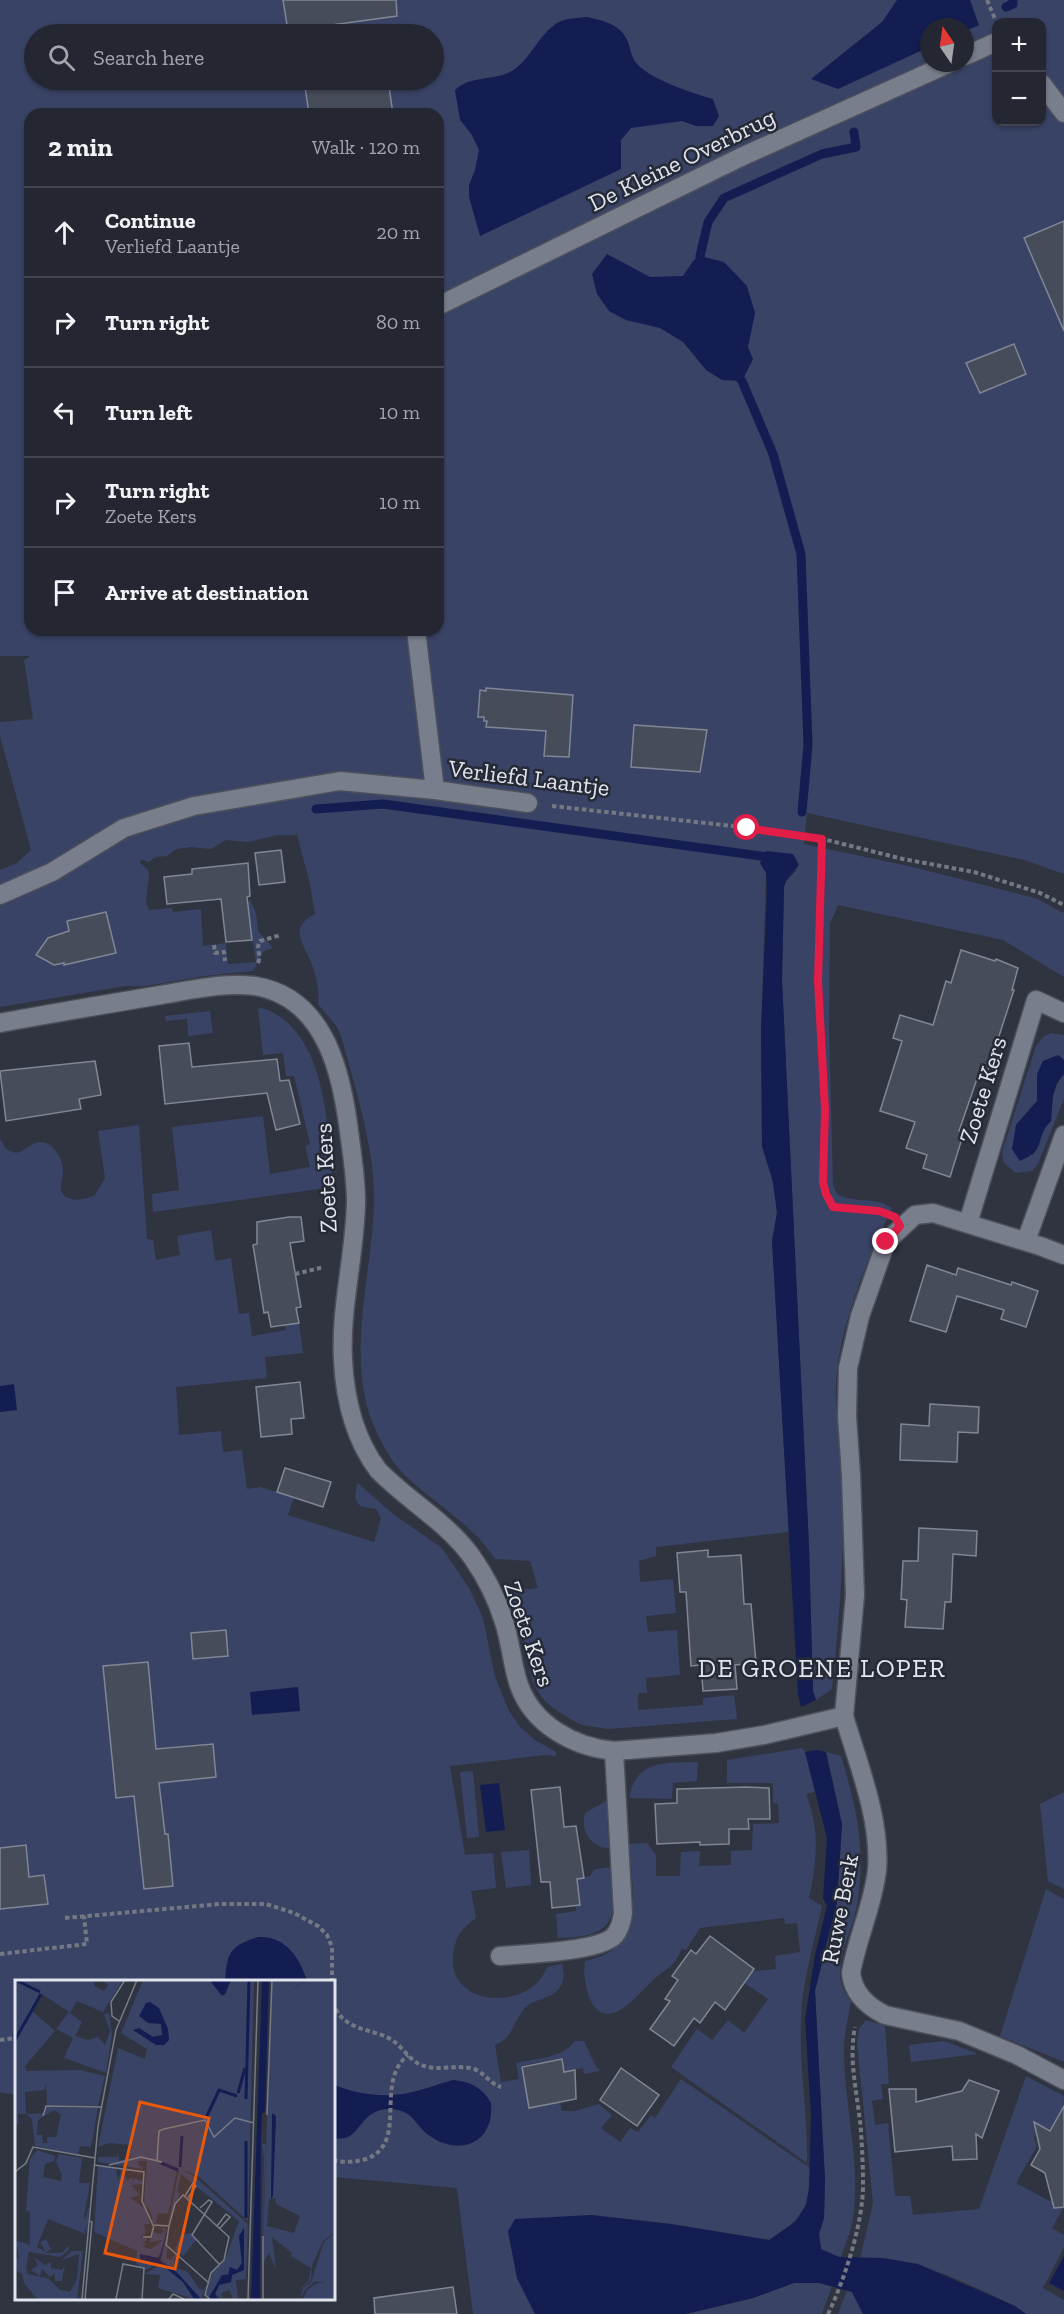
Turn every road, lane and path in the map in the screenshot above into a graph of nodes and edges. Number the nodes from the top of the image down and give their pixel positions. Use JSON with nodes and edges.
{"nodes":[{"id":1,"x":987,"y":0,"type":"edge"},
{"id":2,"x":995,"y":18,"type":"edge"},
{"id":3,"x":992,"y":44,"type":"edge"},
{"id":4,"x":974,"y":52,"type":"edge"},
{"id":5,"x":930,"y":72,"type":"edge"},
{"id":6,"x":1046,"y":90,"type":"edge"},
{"id":7,"x":1064,"y":113,"type":"edge"},
{"id":8,"x":444,"y":303,"type":"edge"},
{"id":9,"x":417,"y":636,"type":"edge"},
{"id":10,"x":435,"y":790,"type":"junction"},
{"id":11,"x":528,"y":803,"type":"joint"},
{"id":12,"x":822,"y":839,"type":"junction"},
{"id":13,"x":0,"y":896,"type":"edge"},
{"id":14,"x":1064,"y":905,"type":"edge"},
{"id":15,"x":214,"y":945,"type":"dead end"},
{"id":16,"x":226,"y":965,"type":"dead end"},
{"id":17,"x":1064,"y":1012,"type":"edge"},
{"id":18,"x":0,"y":1023,"type":"edge"},
{"id":19,"x":1064,"y":1135,"type":"edge"},
{"id":20,"x":968,"y":1223,"type":"junction"},
{"id":21,"x":900,"y":1226,"type":"junction"},
{"id":22,"x":1026,"y":1242,"type":"junction"},
{"id":23,"x":1064,"y":1256,"type":"edge"},
{"id":24,"x":334,"y":1265,"type":"dead end"},
{"id":25,"x":295,"y":1274,"type":"dead end"},
{"id":26,"x":844,"y":1716,"type":"junction"},
{"id":27,"x":614,"y":1751,"type":"junction"},
{"id":28,"x":84,"y":1916,"type":"junction"},
{"id":29,"x":64,"y":1918,"type":"dead end"},
{"id":30,"x":0,"y":1954,"type":"edge"},
{"id":31,"x":500,"y":1956,"type":"dead end"},
{"id":32,"x":332,"y":1980,"type":"edge"},
{"id":33,"x":864,"y":2001,"type":"junction"},
{"id":34,"x":334,"y":2006,"type":"edge"},
{"id":35,"x":15,"y":2038,"type":"edge"},
{"id":36,"x":0,"y":2040,"type":"edge"},
{"id":37,"x":408,"y":2055,"type":"junction"},
{"id":38,"x":1064,"y":2080,"type":"edge"},
{"id":39,"x":501,"y":2087,"type":"dead end"},
{"id":40,"x":334,"y":2160,"type":"edge"},
{"id":41,"x":828,"y":2314,"type":"edge"}],
"edges":[{"from":1,"to":2,"type":"path"},
{"from":3,"to":4,"type":"street"},
{"from":5,"to":8,"type":"street","name":"De Kleine Overbrug"},
{"from":6,"to":7,"type":"street"},
{"from":9,"to":10,"type":"street"},
{"from":10,"to":11,"type":"street","name":"Verliefd Laantje"},
{"from":10,"to":13,"type":"street","name":"Verliefd Laantje"},
{"from":11,"to":12,"type":"path","name":"Verliefd Laantje"},
{"from":12,"to":14,"type":"path","name":"Verliefd Laantje"},
{"from":12,"to":21,"type":"path"},
{"from":15,"to":16,"type":"path"},
{"from":17,"to":20,"type":"street","name":"Zoete Kers"},
{"from":18,"to":27,"type":"street","name":"Zoete Kers"},
{"from":19,"to":22,"type":"street"},
{"from":20,"to":21,"type":"street"},
{"from":20,"to":22,"type":"street"},
{"from":21,"to":26,"type":"street"},
{"from":22,"to":23,"type":"street"},
{"from":24,"to":25,"type":"path"},
{"from":26,"to":27,"type":"street","name":"Zoete Kers"},
{"from":26,"to":33,"type":"street","name":"Ruwe Berk"},
{"from":27,"to":31,"type":"street"},
{"from":28,"to":29,"type":"path"},
{"from":28,"to":30,"type":"path"},
{"from":28,"to":32,"type":"path"},
{"from":33,"to":38,"type":"street"},
{"from":33,"to":41,"type":"path"},
{"from":34,"to":37,"type":"path"},
{"from":35,"to":36,"type":"path"},
{"from":37,"to":39,"type":"path"},
{"from":37,"to":40,"type":"path"}]}
